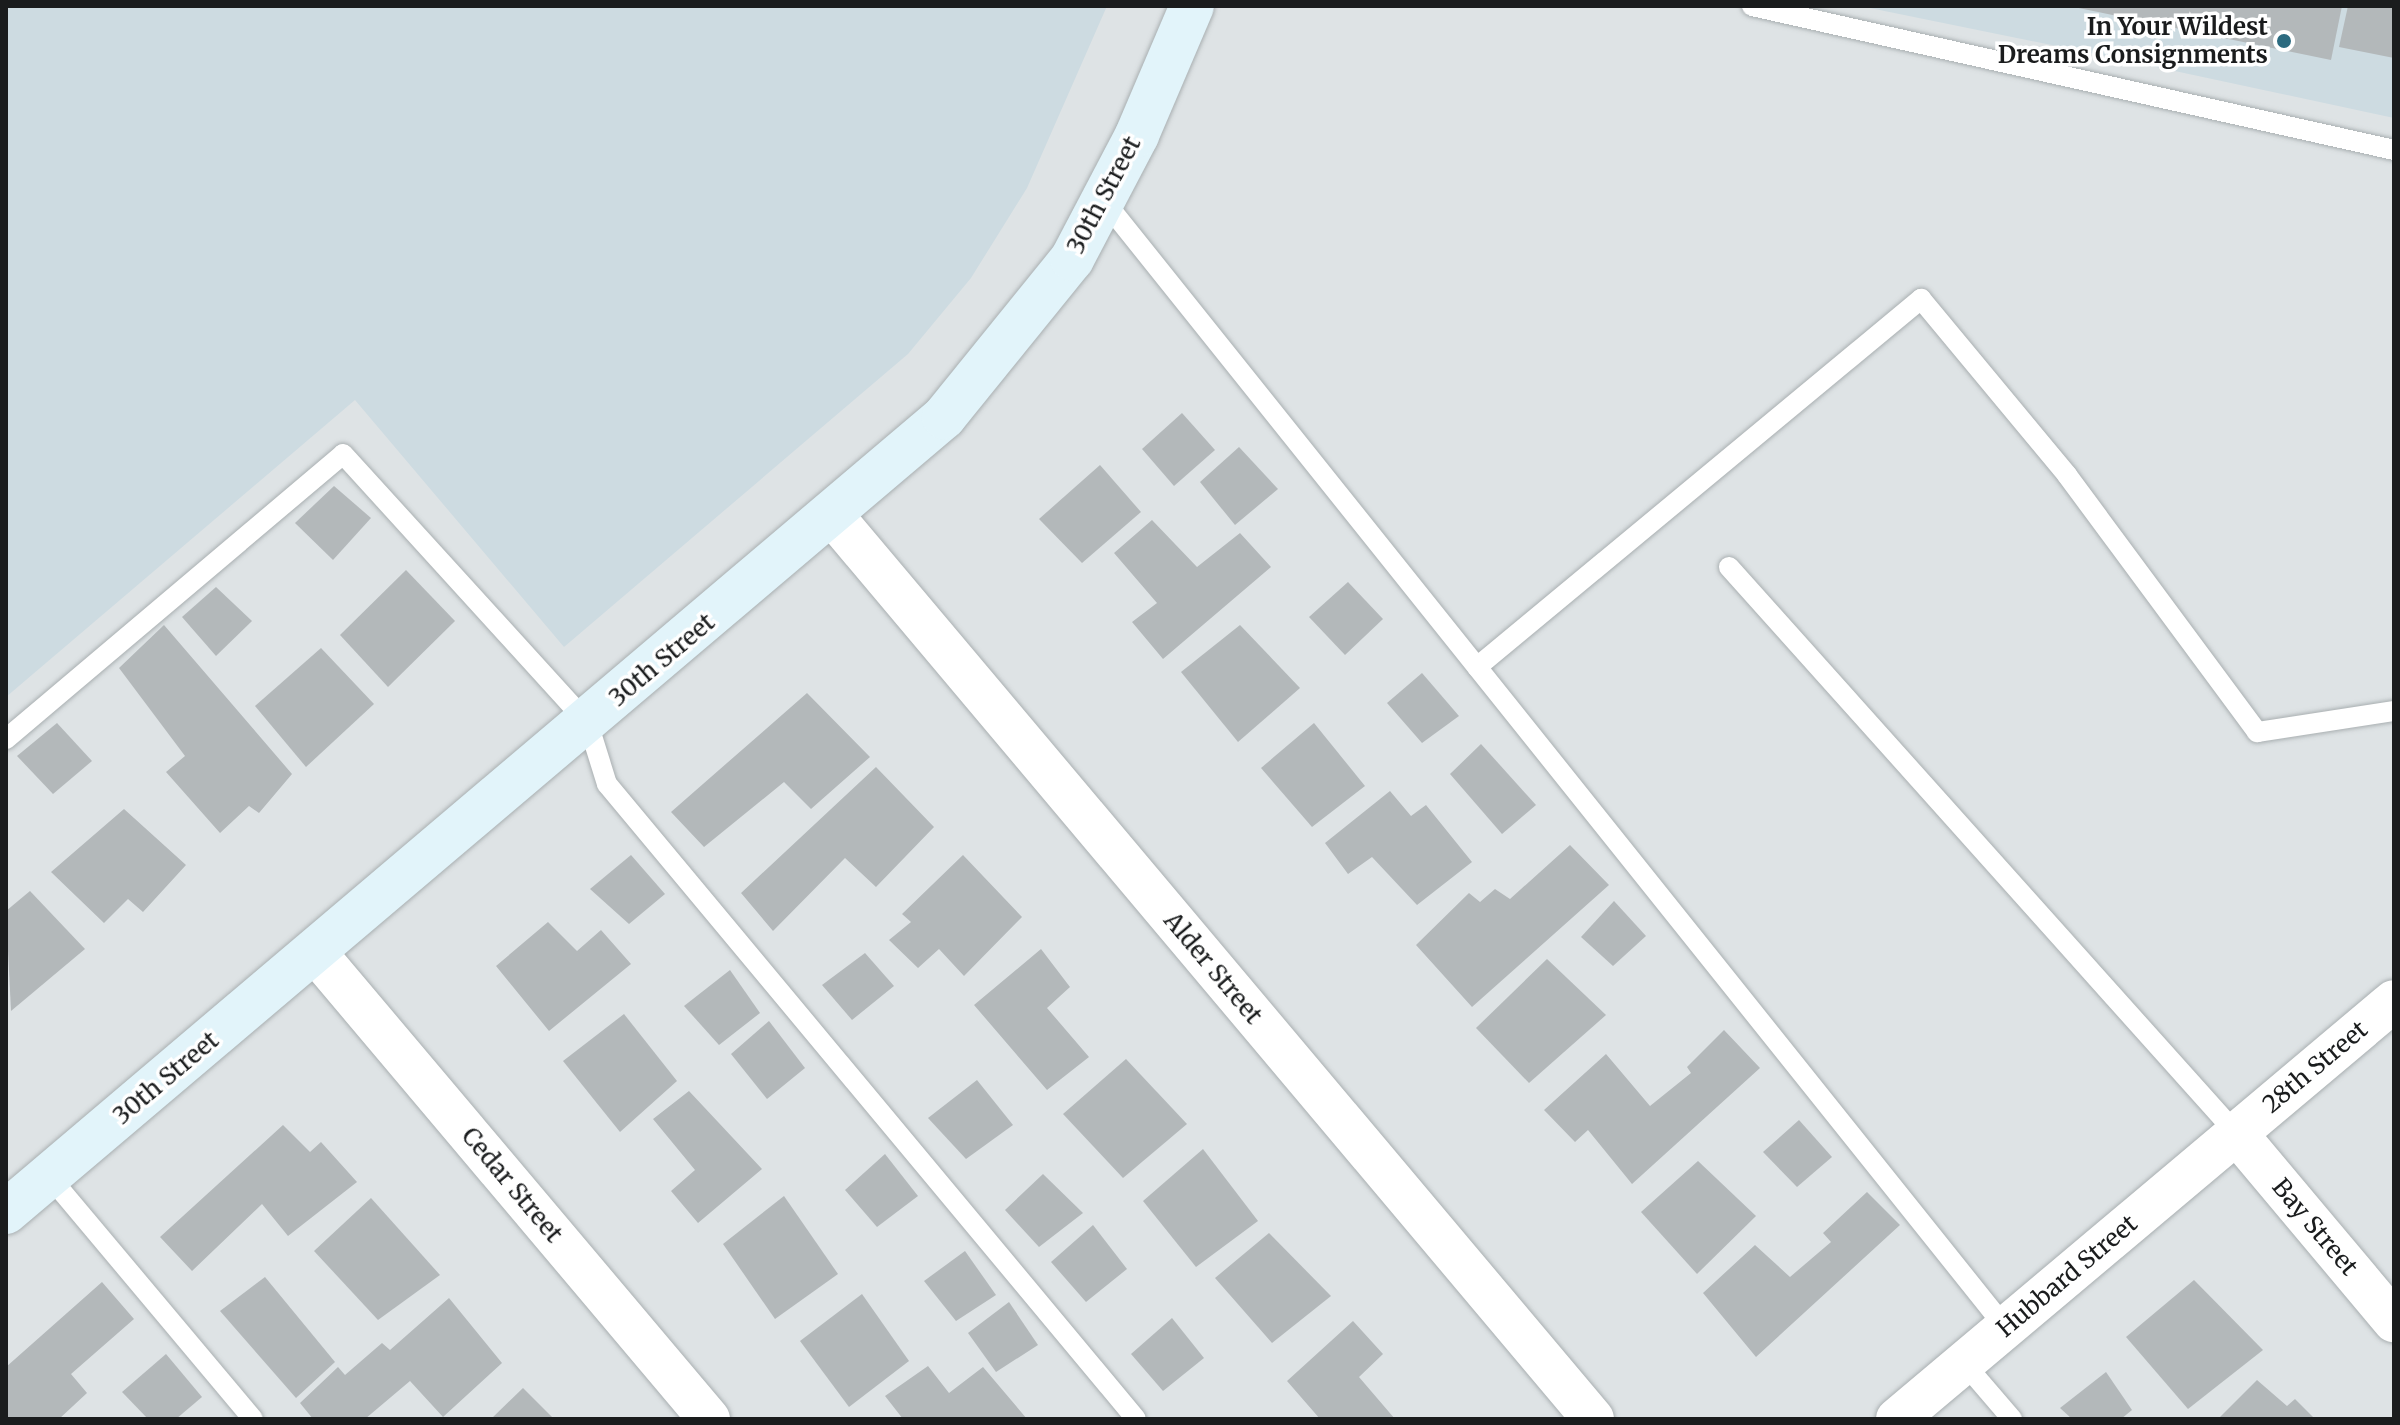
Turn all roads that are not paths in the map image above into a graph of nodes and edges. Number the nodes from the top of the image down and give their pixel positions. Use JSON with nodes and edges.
{"nodes":[{"id":1,"x":1192,"y":6,"type":"edge"},
{"id":2,"x":1752,"y":6,"type":"edge"},
{"id":3,"x":2394,"y":150,"type":"edge"},
{"id":4,"x":1105,"y":202,"type":"junction"},
{"id":5,"x":833,"y":516,"type":"junction"},
{"id":6,"x":1729,"y":567,"type":"dead end"},
{"id":7,"x":1477,"y":667,"type":"junction"},
{"id":8,"x":2394,"y":711,"type":"edge"},
{"id":9,"x":588,"y":723,"type":"junction"},
{"id":10,"x":6,"y":739,"type":"edge"},
{"id":11,"x":315,"y":952,"type":"junction"},
{"id":12,"x":2394,"y":1001,"type":"edge"},
{"id":13,"x":2236,"y":1133,"type":"junction"},
{"id":14,"x":49,"y":1176,"type":"junction"},
{"id":15,"x":6,"y":1212,"type":"edge"},
{"id":16,"x":2394,"y":1321,"type":"edge"},
{"id":17,"x":2005,"y":1327,"type":"junction"},
{"id":18,"x":1964,"y":1363,"type":"junction"},
{"id":19,"x":253,"y":1419,"type":"edge"},
{"id":20,"x":709,"y":1419,"type":"edge"},
{"id":21,"x":1136,"y":1419,"type":"edge"},
{"id":22,"x":1593,"y":1419,"type":"edge"},
{"id":23,"x":1897,"y":1419,"type":"edge"},
{"id":24,"x":2012,"y":1419,"type":"edge"}],
"edges":[{"from":1,"to":4,"type":"street","name":"30th Street"},
{"from":2,"to":3,"type":"lane"},
{"from":4,"to":5,"type":"street","name":"30th Street"},
{"from":4,"to":7,"type":"lane"},
{"from":5,"to":9,"type":"street","name":"30th Street"},
{"from":5,"to":22,"type":"street","name":"Alder Street"},
{"from":6,"to":13,"type":"lane"},
{"from":7,"to":8,"type":"lane"},
{"from":7,"to":17,"type":"lane"},
{"from":9,"to":10,"type":"lane"},
{"from":9,"to":11,"type":"street","name":"30th Street"},
{"from":9,"to":21,"type":"lane"},
{"from":11,"to":14,"type":"street","name":"30th Street"},
{"from":11,"to":20,"type":"street","name":"Cedar Street"},
{"from":12,"to":13,"type":"street","name":"28th Street"},
{"from":13,"to":16,"type":"street","name":"Bay Street"},
{"from":13,"to":17,"type":"street","name":"Hubbard Street"},
{"from":14,"to":15,"type":"street","name":"30th Street"},
{"from":14,"to":19,"type":"lane"},
{"from":17,"to":18,"type":"street","name":"Hubbard Street"},
{"from":18,"to":23,"type":"street","name":"Hubbard Street"},
{"from":18,"to":24,"type":"lane"}]}
